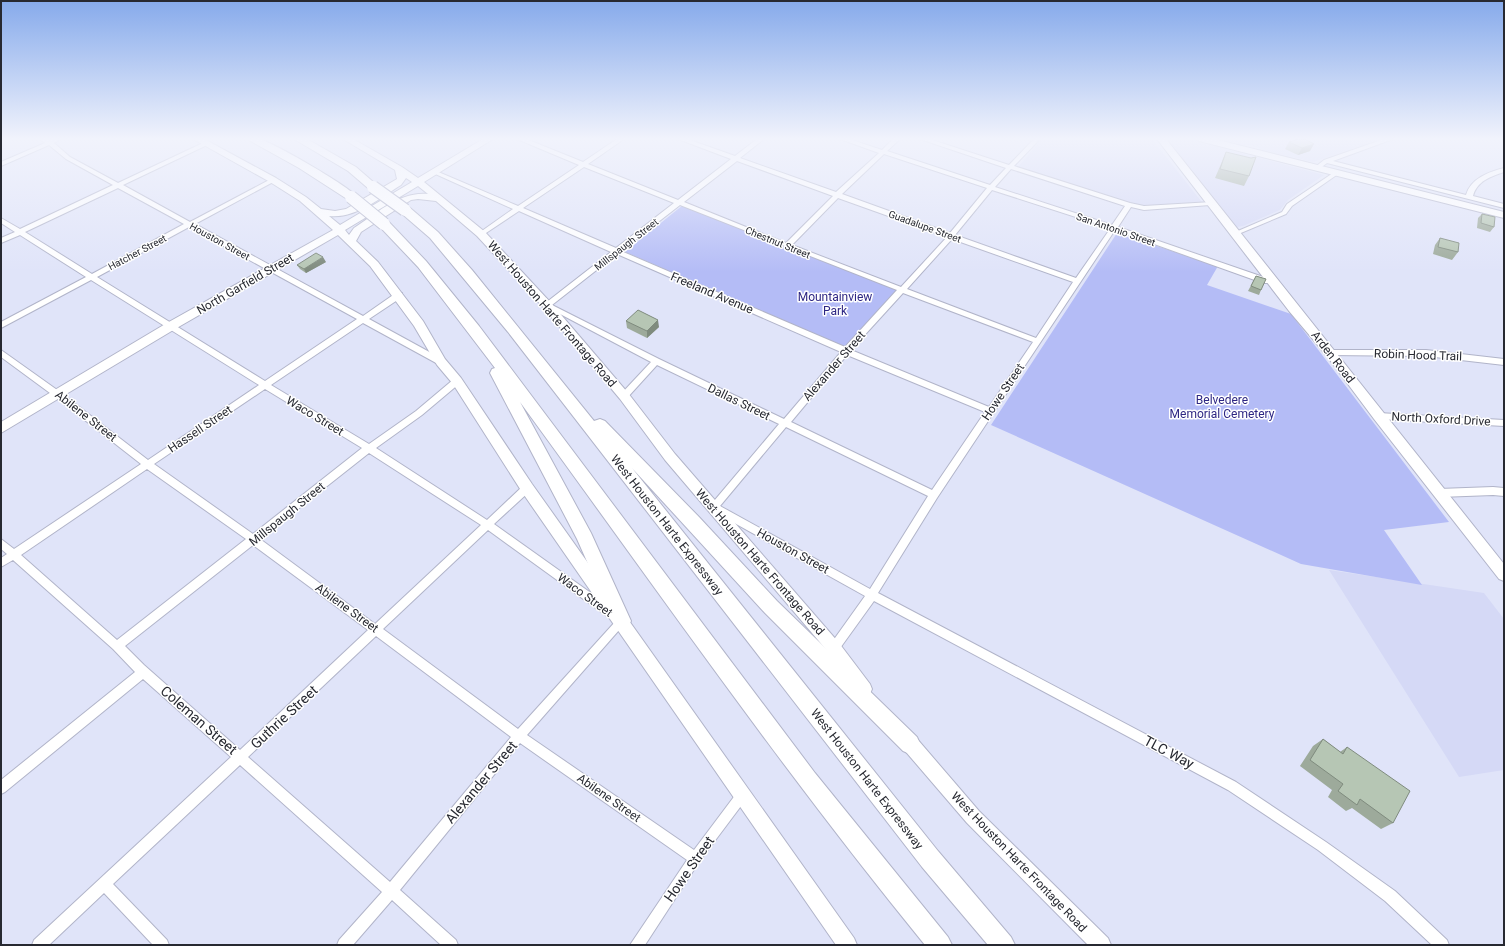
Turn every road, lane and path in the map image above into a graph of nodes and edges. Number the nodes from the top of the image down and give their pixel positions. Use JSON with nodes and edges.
{"nodes":[{"id":1,"x":113,"y":183,"type":"edge"},
{"id":2,"x":123,"y":183,"type":"edge"},
{"id":3,"x":267,"y":183,"type":"edge"},
{"id":4,"x":278,"y":183,"type":"edge"},
{"id":5,"x":331,"y":183,"type":"edge"},
{"id":6,"x":369,"y":183,"type":"edge"},
{"id":7,"x":398,"y":183,"type":"edge"},
{"id":8,"x":416,"y":183,"type":"edge"},
{"id":9,"x":419,"y":183,"type":"edge"},
{"id":10,"x":460,"y":183,"type":"edge"},
{"id":11,"x":556,"y":183,"type":"edge"},
{"id":12,"x":632,"y":183,"type":"edge"},
{"id":13,"x":705,"y":183,"type":"edge"},
{"id":14,"x":804,"y":183,"type":"edge"},
{"id":15,"x":850,"y":183,"type":"edge"},
{"id":16,"x":979,"y":183,"type":"edge"},
{"id":17,"x":995,"y":183,"type":"edge"},
{"id":18,"x":1059,"y":183,"type":"edge"},
{"id":19,"x":1195,"y":183,"type":"edge"},
{"id":20,"x":1320,"y":183,"type":"edge"},
{"id":21,"x":1380,"y":183,"type":"edge"},
{"id":22,"x":1414,"y":183,"type":"edge"},
{"id":23,"x":1477,"y":183,"type":"edge"},
{"id":24,"x":118,"y":186,"type":"junction"},
{"id":25,"x":991,"y":187,"type":"junction"},
{"id":26,"x":837,"y":195,"type":"junction"},
{"id":27,"x":1469,"y":197,"type":"junction"},
{"id":28,"x":439,"y":199,"type":"junction"},
{"id":29,"x":680,"y":202,"type":"junction"},
{"id":30,"x":1210,"y":203,"type":"junction"},
{"id":31,"x":1129,"y":205,"type":"junction"},
{"id":32,"x":1504,"y":206,"type":"edge"},
{"id":33,"x":519,"y":209,"type":"junction"},
{"id":34,"x":318,"y":212,"type":"junction"},
{"id":35,"x":1504,"y":215,"type":"edge"},
{"id":36,"x":1,"y":220,"type":"edge"},
{"id":37,"x":190,"y":224,"type":"junction"},
{"id":38,"x":1112,"y":227,"type":"junction"},
{"id":39,"x":339,"y":230,"type":"junction"},
{"id":40,"x":20,"y":232,"type":"junction"},
{"id":41,"x":481,"y":234,"type":"junction"},
{"id":42,"x":1234,"y":234,"type":"junction"},
{"id":43,"x":951,"y":236,"type":"junction"},
{"id":44,"x":1,"y":241,"type":"edge"},
{"id":45,"x":351,"y":241,"type":"junction"},
{"id":46,"x":787,"y":246,"type":"junction"},
{"id":47,"x":617,"y":252,"type":"junction"},
{"id":48,"x":272,"y":269,"type":"junction"},
{"id":49,"x":91,"y":277,"type":"junction"},
{"id":50,"x":1077,"y":281,"type":"junction"},
{"id":51,"x":1273,"y":283,"type":"junction"},
{"id":52,"x":902,"y":290,"type":"junction"},
{"id":53,"x":399,"y":295,"type":"junction"},
{"id":54,"x":547,"y":305,"type":"junction"},
{"id":55,"x":362,"y":320,"type":"junction"},
{"id":56,"x":1,"y":325,"type":"edge"},
{"id":57,"x":171,"y":326,"type":"junction"},
{"id":58,"x":474,"y":329,"type":"junction"},
{"id":59,"x":513,"y":329,"type":"junction"},
{"id":60,"x":1036,"y":341,"type":"junction"},
{"id":61,"x":846,"y":351,"type":"junction"},
{"id":62,"x":1,"y":354,"type":"edge"},
{"id":63,"x":1332,"y":354,"type":"junction"},
{"id":64,"x":656,"y":361,"type":"junction"},
{"id":65,"x":441,"y":362,"type":"junction"},
{"id":66,"x":1504,"y":362,"type":"edge"},
{"id":67,"x":457,"y":382,"type":"junction"},
{"id":68,"x":264,"y":385,"type":"junction"},
{"id":69,"x":57,"y":394,"type":"junction"},
{"id":70,"x":624,"y":396,"type":"junction"},
{"id":71,"x":990,"y":411,"type":"junction"},
{"id":72,"x":1378,"y":416,"type":"junction"},
{"id":73,"x":1504,"y":423,"type":"edge"},
{"id":74,"x":784,"y":424,"type":"junction"},
{"id":75,"x":1,"y":428,"type":"edge"},
{"id":76,"x":369,"y":448,"type":"junction"},
{"id":77,"x":148,"y":464,"type":"junction"},
{"id":78,"x":527,"y":488,"type":"junction"},
{"id":79,"x":1504,"y":492,"type":"edge"},
{"id":80,"x":1439,"y":493,"type":"junction"},
{"id":81,"x":934,"y":495,"type":"junction"},
{"id":82,"x":714,"y":507,"type":"junction"},
{"id":83,"x":488,"y":525,"type":"junction"},
{"id":84,"x":254,"y":540,"type":"junction"},
{"id":85,"x":1,"y":543,"type":"edge"},
{"id":86,"x":14,"y":554,"type":"junction"},
{"id":87,"x":1,"y":563,"type":"edge"},
{"id":88,"x":1504,"y":575,"type":"edge"},
{"id":89,"x":872,"y":595,"type":"junction"},
{"id":90,"x":622,"y":621,"type":"junction"},
{"id":91,"x":376,"y":630,"type":"junction"},
{"id":92,"x":117,"y":646,"type":"junction"},
{"id":93,"x":834,"y":648,"type":"junction"},
{"id":94,"x":143,"y":672,"type":"junction"},
{"id":95,"x":519,"y":736,"type":"junction"},
{"id":96,"x":910,"y":744,"type":"junction"},
{"id":97,"x":241,"y":757,"type":"junction"},
{"id":98,"x":1,"y":788,"type":"edge"},
{"id":99,"x":743,"y":794,"type":"junction"},
{"id":100,"x":696,"y":858,"type":"junction"},
{"id":101,"x":104,"y":884,"type":"junction"},
{"id":102,"x":391,"y":891,"type":"junction"},
{"id":103,"x":39,"y":945,"type":"edge"},
{"id":104,"x":162,"y":945,"type":"edge"},
{"id":105,"x":344,"y":945,"type":"edge"},
{"id":106,"x":451,"y":945,"type":"edge"},
{"id":107,"x":637,"y":945,"type":"edge"},
{"id":108,"x":847,"y":945,"type":"edge"},
{"id":109,"x":940,"y":945,"type":"edge"},
{"id":110,"x":1003,"y":945,"type":"edge"},
{"id":111,"x":1101,"y":945,"type":"edge"},
{"id":112,"x":1442,"y":945,"type":"edge"}],
"edges":[{"from":1,"to":24,"type":"street","name":"Houston Street"},
{"from":2,"to":24,"type":"street"},
{"from":3,"to":37,"type":"street","name":"Hatcher Street"},
{"from":4,"to":34,"type":"main road"},
{"from":5,"to":58,"type":"highway","bridge":true},
{"from":6,"to":59,"type":"highway","name":"West Houston Harte Expressway","bridge":true},
{"from":7,"to":34,"type":"main road"},
{"from":8,"to":39,"type":"main road","name":"North Garfield Street"},
{"from":9,"to":28,"type":"main road","name":"West Houston Harte Frontage Road"},
{"from":10,"to":33,"type":"street","name":"Freeland Avenue"},
{"from":11,"to":33,"type":"street"},
{"from":12,"to":29,"type":"street","name":"Chestnut Street"},
{"from":13,"to":29,"type":"street","name":"Millspaugh Street"},
{"from":14,"to":26,"type":"street","name":"Guadalupe Street"},
{"from":15,"to":26,"type":"street"},
{"from":16,"to":25,"type":"street","name":"San Antonio Street"},
{"from":17,"to":25,"type":"street","name":"Alexander Street"},
{"from":18,"to":31,"type":"street"},
{"from":19,"to":30,"type":"main road","name":"Arden Road"},
{"from":20,"to":42,"type":"street"},
{"from":21,"to":35,"type":"main road"},
{"from":22,"to":27,"type":"street"},
{"from":23,"to":27,"type":"street"},
{"from":24,"to":37,"type":"street","name":"Houston Street"},
{"from":24,"to":40,"type":"street"},
{"from":25,"to":38,"type":"street","name":"San Antonio Street"},
{"from":25,"to":43,"type":"street","name":"Alexander Street"},
{"from":26,"to":43,"type":"street","name":"Guadalupe Street"},
{"from":26,"to":46,"type":"street"},
{"from":27,"to":32,"type":"street"},
{"from":28,"to":41,"type":"main road","name":"West Houston Harte Frontage Road"},
{"from":28,"to":45,"type":"main road"},
{"from":29,"to":46,"type":"street","name":"Chestnut Street"},
{"from":29,"to":47,"type":"street","name":"Millspaugh Street"},
{"from":30,"to":31,"type":"street"},
{"from":30,"to":42,"type":"main road","name":"Arden Road"},
{"from":31,"to":38,"type":"street","name":"Howe Street"},
{"from":33,"to":41,"type":"street"},
{"from":33,"to":47,"type":"street","name":"Freeland Avenue"},
{"from":34,"to":39,"type":"main road"},
{"from":36,"to":40,"type":"street","name":"Waco Street"},
{"from":37,"to":48,"type":"street","name":"Houston Street"},
{"from":37,"to":49,"type":"street","name":"Hatcher Street"},
{"from":38,"to":50,"type":"street","name":"Howe Street"},
{"from":38,"to":51,"type":"street","name":"San Antonio Street"},
{"from":39,"to":45,"type":"main road"},
{"from":39,"to":48,"type":"main road","name":"North Garfield Street"},
{"from":40,"to":44,"type":"street"},
{"from":40,"to":49,"type":"street","name":"Waco Street"},
{"from":41,"to":54,"type":"main road","name":"West Houston Harte Frontage Road"},
{"from":42,"to":51,"type":"main road","name":"Arden Road"},
{"from":43,"to":50,"type":"street","name":"Guadalupe Street"},
{"from":43,"to":52,"type":"street","name":"Alexander Street"},
{"from":45,"to":53,"type":"main road"},
{"from":46,"to":52,"type":"street","name":"Chestnut Street"},
{"from":47,"to":54,"type":"street","name":"Millspaugh Street"},
{"from":47,"to":61,"type":"street","name":"Freeland Avenue"},
{"from":48,"to":55,"type":"street","name":"Houston Street"},
{"from":48,"to":57,"type":"main road","name":"North Garfield Street"},
{"from":49,"to":56,"type":"street","name":"Hatcher Street"},
{"from":49,"to":57,"type":"street","name":"Waco Street"},
{"from":50,"to":60,"type":"street","name":"Howe Street"},
{"from":51,"to":63,"type":"main road","name":"Arden Road"},
{"from":52,"to":60,"type":"street","name":"Chestnut Street"},
{"from":52,"to":61,"type":"street","name":"Alexander Street"},
{"from":53,"to":55,"type":"street","name":"Hassell Street"},
{"from":53,"to":65,"type":"main road"},
{"from":54,"to":64,"type":"street","name":"Dallas Street"},
{"from":54,"to":70,"type":"main road","name":"West Houston Harte Frontage Road"},
{"from":55,"to":65,"type":"street","name":"Houston Street"},
{"from":55,"to":68,"type":"street","name":"Hassell Street"},
{"from":57,"to":68,"type":"street","name":"Waco Street"},
{"from":57,"to":69,"type":"main road","name":"North Garfield Street"},
{"from":58,"to":90,"type":"highway"},
{"from":58,"to":109,"type":"highway"},
{"from":59,"to":96,"type":"highway"},
{"from":59,"to":110,"type":"highway","name":"West Houston Harte Expressway"},
{"from":60,"to":71,"type":"street","name":"Howe Street"},
{"from":61,"to":71,"type":"street","name":"Freeland Avenue"},
{"from":61,"to":74,"type":"street","name":"Alexander Street"},
{"from":62,"to":69,"type":"street","name":"Abilene Street"},
{"from":63,"to":66,"type":"street","name":"Robin Hood Trail"},
{"from":63,"to":72,"type":"main road","name":"Arden Road"},
{"from":64,"to":70,"type":"street"},
{"from":64,"to":74,"type":"street","name":"Dallas Street"},
{"from":65,"to":67,"type":"main road"},
{"from":67,"to":76,"type":"street","name":"Millspaugh Street"},
{"from":67,"to":78,"type":"main road"},
{"from":68,"to":76,"type":"street","name":"Waco Street"},
{"from":68,"to":77,"type":"street","name":"Hassell Street"},
{"from":69,"to":75,"type":"main road","name":"North Garfield Street"},
{"from":69,"to":77,"type":"street","name":"Abilene Street"},
{"from":70,"to":82,"type":"main road","name":"West Houston Harte Frontage Road"},
{"from":71,"to":81,"type":"street","name":"Howe Street"},
{"from":72,"to":73,"type":"street","name":"North Oxford Drive"},
{"from":72,"to":80,"type":"main road","name":"Arden Road"},
{"from":74,"to":81,"type":"street","name":"Dallas Street"},
{"from":74,"to":82,"type":"street","name":"Alexander Street"},
{"from":76,"to":83,"type":"street","name":"Waco Street"},
{"from":76,"to":84,"type":"street","name":"Millspaugh Street"},
{"from":77,"to":84,"type":"street","name":"Abilene Street"},
{"from":77,"to":86,"type":"street","name":"Hassell Street"},
{"from":78,"to":83,"type":"street","name":"Guthrie Street"},
{"from":78,"to":90,"type":"main road"},
{"from":79,"to":80,"type":"street"},
{"from":80,"to":88,"type":"main road","name":"Arden Road"},
{"from":81,"to":89,"type":"street","name":"Howe Street"},
{"from":82,"to":89,"type":"street","name":"Houston Street"},
{"from":82,"to":93,"type":"main road","name":"West Houston Harte Frontage Road"},
{"from":83,"to":90,"type":"street","name":"Waco Street"},
{"from":83,"to":91,"type":"street","name":"Guthrie Street"},
{"from":84,"to":91,"type":"street","name":"Abilene Street"},
{"from":84,"to":92,"type":"street","name":"Millspaugh Street"},
{"from":85,"to":86,"type":"street","name":"Coleman Street"},
{"from":86,"to":87,"type":"street","name":"Hassell Street"},
{"from":86,"to":92,"type":"street","name":"Coleman Street"},
{"from":89,"to":93,"type":"street","name":"Howe Street"},
{"from":89,"to":112,"type":"street","name":"TLC Way"},
{"from":90,"to":95,"type":"street","name":"Alexander Street"},
{"from":90,"to":99,"type":"main road"},
{"from":91,"to":95,"type":"street","name":"Abilene Street"},
{"from":91,"to":97,"type":"street","name":"Guthrie Street"},
{"from":92,"to":94,"type":"street","name":"Coleman Street"},
{"from":93,"to":96,"type":"main road","name":"West Houston Harte Frontage Road"},
{"from":94,"to":97,"type":"street","name":"Coleman Street"},
{"from":94,"to":98,"type":"street"},
{"from":95,"to":100,"type":"street","name":"Abilene Street"},
{"from":95,"to":102,"type":"street","name":"Alexander Street"},
{"from":96,"to":111,"type":"main road","name":"West Houston Harte Frontage Road"},
{"from":97,"to":101,"type":"street","name":"Guthrie Street"},
{"from":97,"to":102,"type":"street","name":"Coleman Street"},
{"from":99,"to":100,"type":"street","name":"Howe Street"},
{"from":99,"to":108,"type":"main road"},
{"from":100,"to":107,"type":"street","name":"Howe Street"},
{"from":101,"to":103,"type":"street","name":"Guthrie Street"},
{"from":101,"to":104,"type":"street"},
{"from":102,"to":105,"type":"street","name":"Alexander Street"},
{"from":102,"to":106,"type":"street","name":"Coleman Street"}]}
